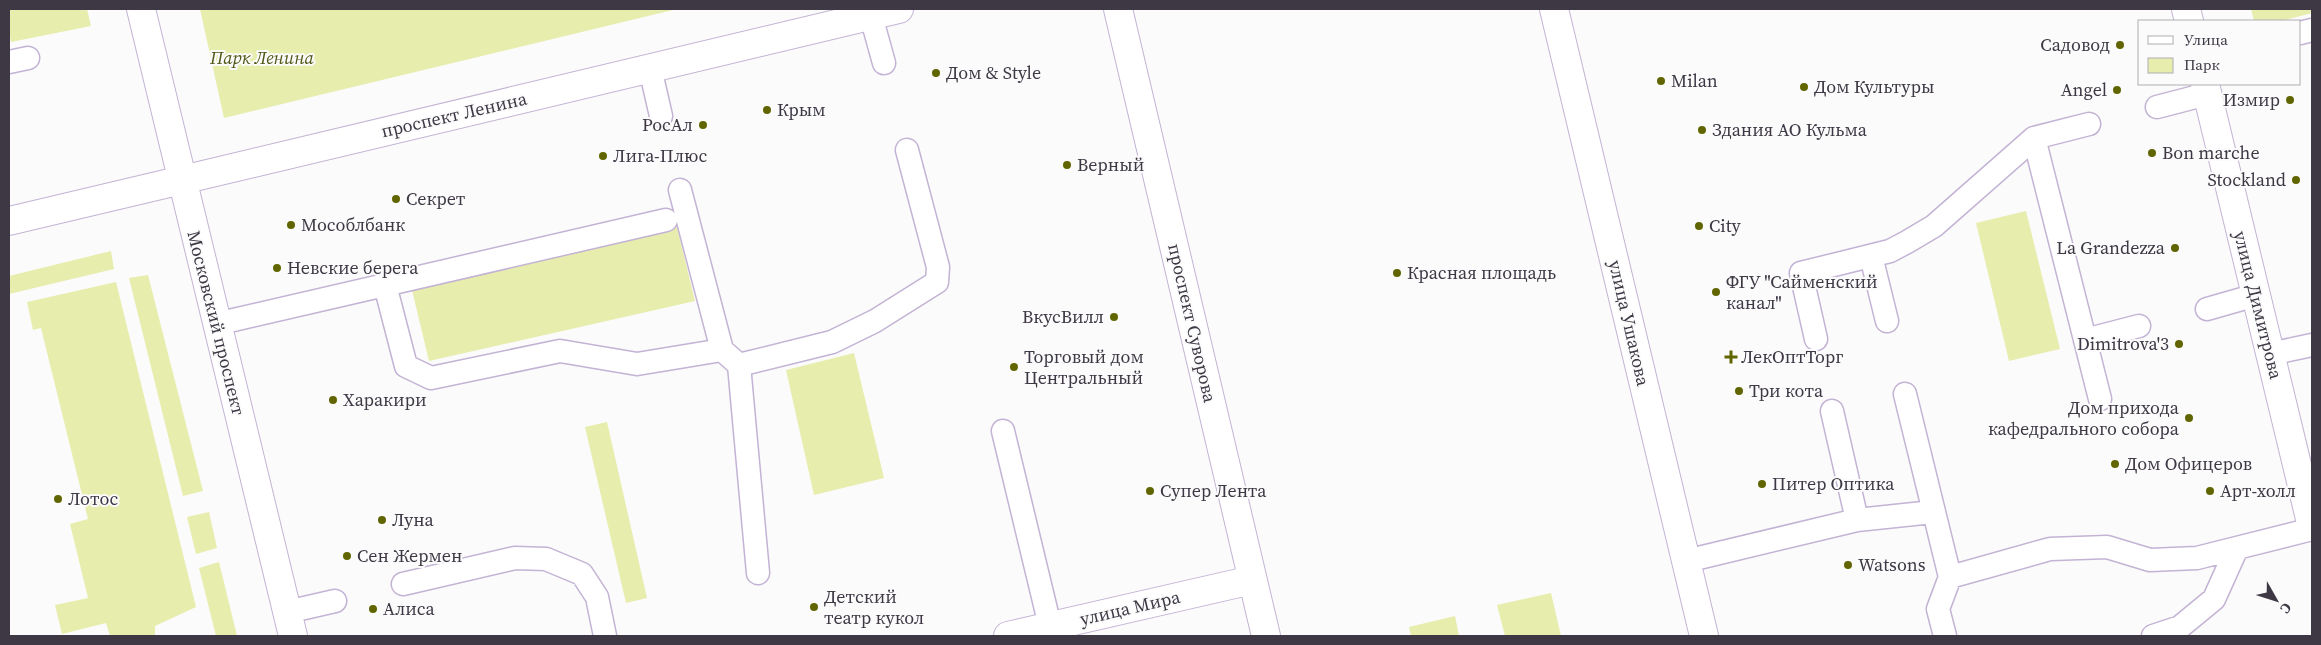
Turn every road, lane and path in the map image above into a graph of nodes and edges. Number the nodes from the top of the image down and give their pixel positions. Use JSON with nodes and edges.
{"nodes":[{"id":1,"x":141,"y":9,"type":"edge"},
{"id":2,"x":900,"y":9,"type":"edge"},
{"id":3,"x":1118,"y":9,"type":"edge"},
{"id":4,"x":1554,"y":9,"type":"edge"},
{"id":5,"x":871,"y":16,"type":"junction"},
{"id":6,"x":884,"y":63,"type":"dead end"},
{"id":7,"x":650,"y":68,"type":"junction"},
{"id":8,"x":2206,"y":89,"type":"edge"},
{"id":9,"x":2157,"y":107,"type":"dead end"},
{"id":10,"x":662,"y":116,"type":"dead end"},
{"id":11,"x":2089,"y":124,"type":"dead end"},
{"id":12,"x":2034,"y":138,"type":"junction"},
{"id":13,"x":907,"y":150,"type":"dead end"},
{"id":14,"x":182,"y":180,"type":"junction"},
{"id":15,"x":680,"y":190,"type":"dead end"},
{"id":16,"x":666,"y":220,"type":"dead end"},
{"id":17,"x":9,"y":222,"type":"edge"},
{"id":18,"x":1871,"y":256,"type":"junction"},
{"id":19,"x":385,"y":285,"type":"junction"},
{"id":20,"x":2256,"y":295,"type":"junction"},
{"id":21,"x":2207,"y":309,"type":"dead end"},
{"id":22,"x":1887,"y":321,"type":"dead end"},
{"id":23,"x":216,"y":324,"type":"junction"},
{"id":24,"x":2139,"y":326,"type":"dead end"},
{"id":25,"x":1816,"y":339,"type":"dead end"},
{"id":26,"x":2085,"y":340,"type":"junction"},
{"id":27,"x":2312,"y":344,"type":"edge"},
{"id":28,"x":722,"y":350,"type":"junction"},
{"id":29,"x":2270,"y":354,"type":"junction"},
{"id":30,"x":739,"y":365,"type":"junction"},
{"id":31,"x":1905,"y":394,"type":"dead end"},
{"id":32,"x":2100,"y":399,"type":"dead end"},
{"id":33,"x":1832,"y":411,"type":"dead end"},
{"id":34,"x":1003,"y":430,"type":"dead end"},
{"id":35,"x":1933,"y":512,"type":"junction"},
{"id":36,"x":1857,"y":520,"type":"junction"},
{"id":37,"x":2312,"y":528,"type":"edge"},
{"id":38,"x":2238,"y":548,"type":"junction"},
{"id":39,"x":1686,"y":562,"type":"junction"},
{"id":40,"x":758,"y":573,"type":"dead end"},
{"id":41,"x":1950,"y":577,"type":"junction"},
{"id":42,"x":1252,"y":580,"type":"junction"},
{"id":43,"x":404,"y":584,"type":"dead end"},
{"id":44,"x":335,"y":600,"type":"dead end"},
{"id":45,"x":290,"y":624,"type":"edge"},
{"id":46,"x":1050,"y":626,"type":"junction"},
{"id":47,"x":605,"y":636,"type":"edge"},
{"id":48,"x":1008,"y":636,"type":"edge"},
{"id":49,"x":1266,"y":636,"type":"edge"},
{"id":50,"x":1704,"y":636,"type":"edge"},
{"id":51,"x":1945,"y":636,"type":"edge"},
{"id":52,"x":2153,"y":636,"type":"edge"}],
"edges":[{"from":1,"to":14,"type":"street","name":"Московский проспект"},
{"from":2,"to":5,"type":"street","name":"проспект Ленина"},
{"from":3,"to":42,"type":"street","name":"проспект Суворова"},
{"from":4,"to":39,"type":"street","name":"улица Ушакова"},
{"from":5,"to":6,"type":"lane"},
{"from":5,"to":7,"type":"street","name":"проспект Ленина"},
{"from":7,"to":10,"type":"lane"},
{"from":7,"to":14,"type":"street","name":"проспект Ленина"},
{"from":8,"to":9,"type":"lane"},
{"from":8,"to":20,"type":"street","name":"улица Димитрова"},
{"from":11,"to":12,"type":"lane"},
{"from":12,"to":18,"type":"lane"},
{"from":12,"to":26,"type":"lane"},
{"from":13,"to":30,"type":"lane"},
{"from":14,"to":17,"type":"street","name":"проспект Ленина"},
{"from":14,"to":23,"type":"street","name":"Московский проспект"},
{"from":15,"to":28,"type":"lane"},
{"from":16,"to":19,"type":"lane"},
{"from":18,"to":22,"type":"lane"},
{"from":18,"to":25,"type":"lane"},
{"from":19,"to":23,"type":"lane"},
{"from":19,"to":28,"type":"lane"},
{"from":20,"to":21,"type":"lane"},
{"from":20,"to":29,"type":"street","name":"улица Димитрова"},
{"from":23,"to":45,"type":"street","name":"Московский проспект"},
{"from":24,"to":26,"type":"lane"},
{"from":26,"to":32,"type":"lane"},
{"from":27,"to":29,"type":"lane"},
{"from":28,"to":30,"type":"lane"},
{"from":29,"to":37,"type":"street","name":"улица Димитрова"},
{"from":30,"to":40,"type":"lane"},
{"from":31,"to":35,"type":"lane"},
{"from":33,"to":36,"type":"lane"},
{"from":34,"to":46,"type":"lane"},
{"from":35,"to":36,"type":"lane"},
{"from":35,"to":41,"type":"lane"},
{"from":36,"to":39,"type":"lane"},
{"from":37,"to":38,"type":"lane"},
{"from":38,"to":41,"type":"lane"},
{"from":38,"to":52,"type":"lane"},
{"from":39,"to":50,"type":"street","name":"улица Ушакова"},
{"from":41,"to":51,"type":"lane"},
{"from":42,"to":46,"type":"street","name":"улица Мира"},
{"from":42,"to":49,"type":"street","name":"проспект Суворова"},
{"from":43,"to":47,"type":"lane"},
{"from":44,"to":45,"type":"lane"},
{"from":46,"to":48,"type":"street","name":"улица Мира"}]}
